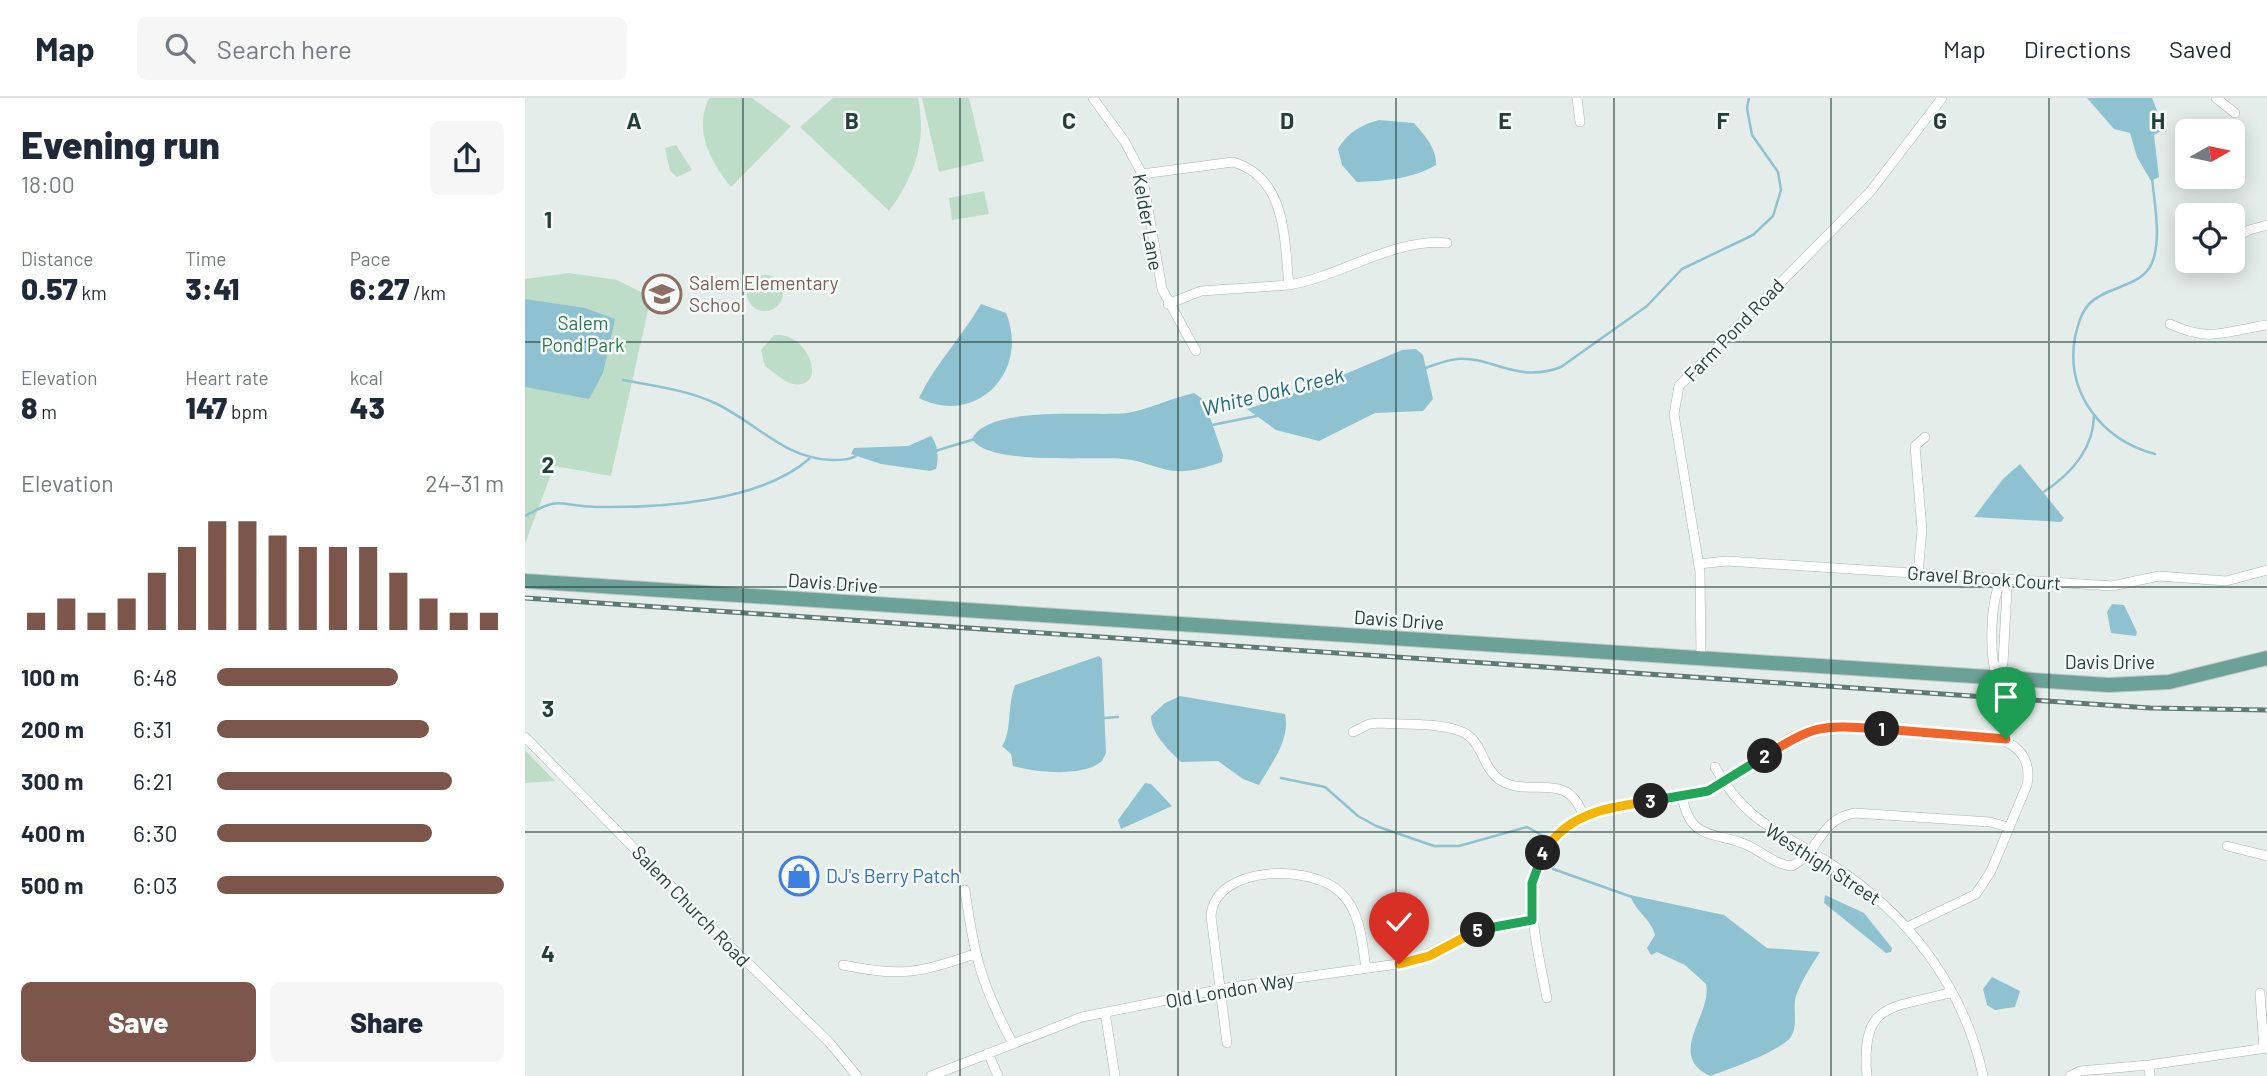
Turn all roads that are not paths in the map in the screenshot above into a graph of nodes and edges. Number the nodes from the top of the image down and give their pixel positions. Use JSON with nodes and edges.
{"nodes":[{"id":1,"x":1093,"y":98,"type":"edge"},
{"id":2,"x":1577,"y":98,"type":"edge"},
{"id":3,"x":1942,"y":98,"type":"edge"},
{"id":4,"x":2215,"y":98,"type":"edge"},
{"id":5,"x":2235,"y":113,"type":"dead end"},
{"id":6,"x":1580,"y":122,"type":"dead end"},
{"id":7,"x":1142,"y":174,"type":"junction"},
{"id":8,"x":2267,"y":225,"type":"edge"},
{"id":9,"x":2245,"y":232,"type":"edge"},
{"id":10,"x":1447,"y":243,"type":"dead end"},
{"id":11,"x":1289,"y":285,"type":"junction"},
{"id":12,"x":1168,"y":304,"type":"junction"},
{"id":13,"x":2170,"y":324,"type":"dead end"},
{"id":14,"x":2267,"y":325,"type":"edge"},
{"id":15,"x":1196,"y":351,"type":"dead end"},
{"id":16,"x":1925,"y":437,"type":"dead end"},
{"id":17,"x":1699,"y":564,"type":"junction"},
{"id":18,"x":2267,"y":570,"type":"edge"},
{"id":19,"x":1918,"y":573,"type":"junction"},
{"id":20,"x":2002,"y":580,"type":"junction"},
{"id":21,"x":525,"y":581,"type":"edge"},
{"id":22,"x":2267,"y":657,"type":"edge"},
{"id":23,"x":1701,"y":659,"type":"junction"},
{"id":24,"x":1997,"y":677,"type":"junction"},
{"id":25,"x":1353,"y":732,"type":"dead end"},
{"id":26,"x":525,"y":737,"type":"edge"},
{"id":27,"x":1715,"y":767,"type":"dead end"},
{"id":28,"x":1723,"y":781,"type":"junction"},
{"id":29,"x":1682,"y":796,"type":"junction"},
{"id":30,"x":1583,"y":815,"type":"junction"},
{"id":31,"x":2008,"y":827,"type":"junction"},
{"id":32,"x":2227,"y":846,"type":"dead end"},
{"id":33,"x":1810,"y":851,"type":"junction"},
{"id":34,"x":2267,"y":856,"type":"edge"},
{"id":35,"x":965,"y":890,"type":"dead end"},
{"id":36,"x":1532,"y":920,"type":"junction"},
{"id":37,"x":1907,"y":927,"type":"junction"},
{"id":38,"x":974,"y":954,"type":"junction"},
{"id":39,"x":843,"y":965,"type":"dead end"},
{"id":40,"x":1366,"y":968,"type":"junction"},
{"id":41,"x":1221,"y":990,"type":"junction"},
{"id":42,"x":1952,"y":992,"type":"junction"},
{"id":43,"x":2260,"y":993,"type":"dead end"},
{"id":44,"x":1547,"y":998,"type":"dead end"},
{"id":45,"x":1105,"y":1012,"type":"junction"},
{"id":46,"x":1012,"y":1042,"type":"junction"},
{"id":47,"x":1227,"y":1043,"type":"dead end"},
{"id":48,"x":2265,"y":1049,"type":"edge"},
{"id":49,"x":988,"y":1053,"type":"junction"},
{"id":50,"x":2149,"y":1066,"type":"junction"},
{"id":51,"x":857,"y":1076,"type":"edge"},
{"id":52,"x":931,"y":1076,"type":"edge"},
{"id":53,"x":998,"y":1076,"type":"edge"},
{"id":54,"x":1115,"y":1076,"type":"edge"},
{"id":55,"x":1867,"y":1076,"type":"edge"},
{"id":56,"x":1983,"y":1076,"type":"edge"},
{"id":57,"x":2070,"y":1076,"type":"edge"},
{"id":58,"x":2150,"y":1076,"type":"edge"}],
"edges":[{"from":1,"to":7,"type":"street","name":"Kelder Lane"},
{"from":2,"to":6,"type":"street"},
{"from":3,"to":17,"type":"street","name":"Farm Pond Road"},
{"from":4,"to":5,"type":"street"},
{"from":7,"to":11,"type":"street"},
{"from":7,"to":12,"type":"street","name":"Kelder Lane"},
{"from":8,"to":9,"type":"street"},
{"from":10,"to":11,"type":"street"},
{"from":11,"to":12,"type":"street"},
{"from":12,"to":15,"type":"street","name":"Kelder Lane"},
{"from":13,"to":14,"type":"street"},
{"from":16,"to":19,"type":"street"},
{"from":17,"to":19,"type":"street","name":"Gravel Brook Court"},
{"from":17,"to":23,"type":"street","name":"Farm Pond Road"},
{"from":18,"to":20,"type":"street","name":"Gravel Brook Court"},
{"from":19,"to":20,"type":"street","name":"Gravel Brook Court"},
{"from":20,"to":24,"type":"street"},
{"from":21,"to":23,"type":"main road","name":"Davis Drive"},
{"from":22,"to":24,"type":"main road","name":"Davis Drive"},
{"from":23,"to":24,"type":"main road","name":"Davis Drive"},
{"from":25,"to":30,"type":"street"},
{"from":26,"to":51,"type":"street","name":"Salem Church Road"},
{"from":27,"to":28,"type":"street","name":"Westhigh Street"},
{"from":28,"to":29,"type":"street"},
{"from":28,"to":31,"type":"street"},
{"from":28,"to":33,"type":"street","name":"Westhigh Street"},
{"from":29,"to":30,"type":"street"},
{"from":29,"to":33,"type":"street"},
{"from":30,"to":36,"type":"street"},
{"from":31,"to":33,"type":"street"},
{"from":31,"to":37,"type":"street"},
{"from":32,"to":34,"type":"street"},
{"from":33,"to":37,"type":"street","name":"Westhigh Street"},
{"from":35,"to":38,"type":"street"},
{"from":36,"to":40,"type":"street","name":"Old London Way"},
{"from":36,"to":44,"type":"street"},
{"from":37,"to":42,"type":"street","name":"Westhigh Street"},
{"from":38,"to":39,"type":"street"},
{"from":38,"to":46,"type":"street"},
{"from":40,"to":41,"type":"street","name":"Old London Way"},
{"from":40,"to":41,"type":"street"},
{"from":41,"to":45,"type":"street","name":"Old London Way"},
{"from":41,"to":47,"type":"street"},
{"from":42,"to":55,"type":"street"},
{"from":42,"to":56,"type":"street","name":"Westhigh Street"},
{"from":43,"to":48,"type":"street"},
{"from":45,"to":46,"type":"street","name":"Old London Way"},
{"from":45,"to":54,"type":"street"},
{"from":46,"to":49,"type":"street","name":"Old London Way"},
{"from":48,"to":50,"type":"street"},
{"from":49,"to":52,"type":"street","name":"Old London Way"},
{"from":49,"to":53,"type":"street"},
{"from":50,"to":57,"type":"street"},
{"from":50,"to":58,"type":"street"}]}
